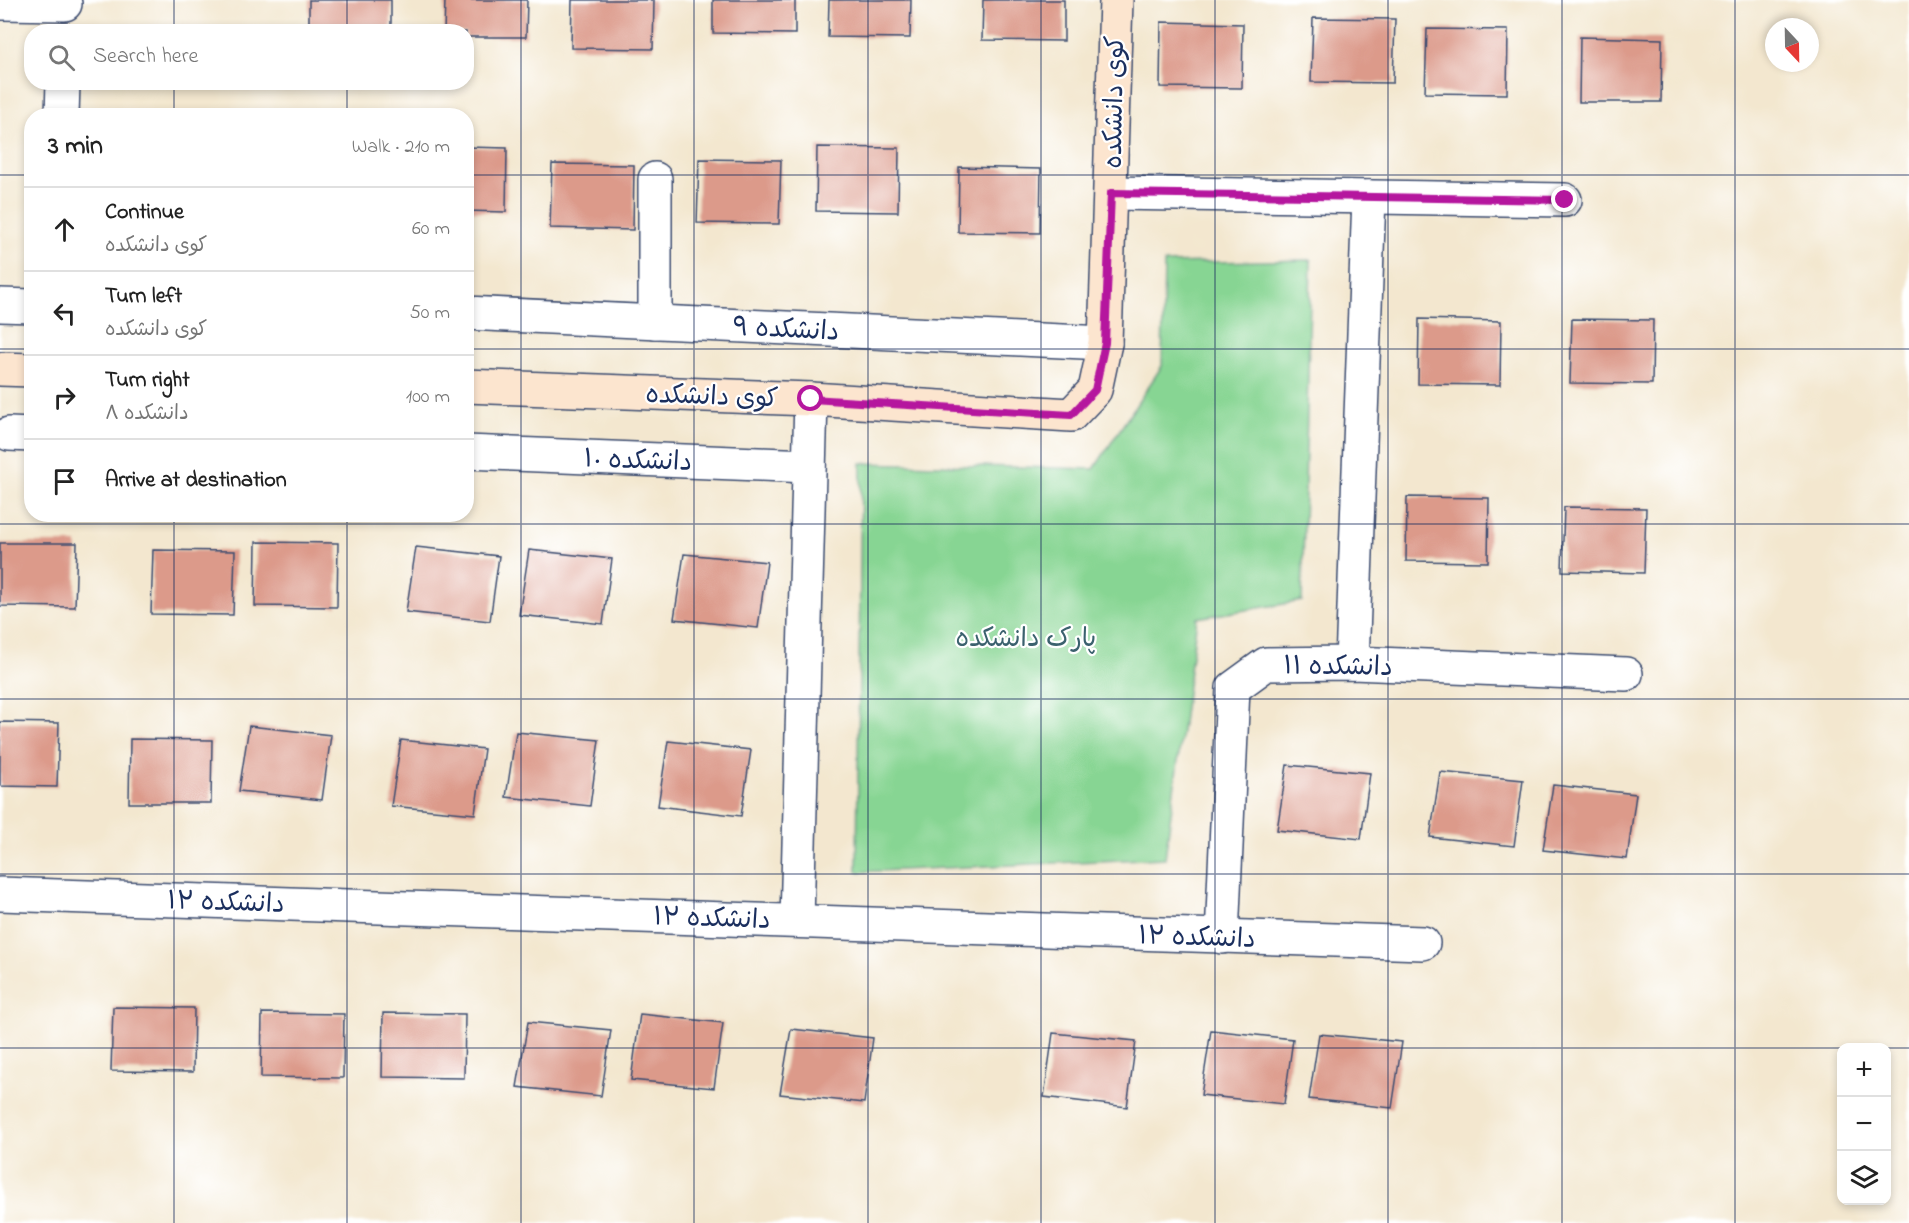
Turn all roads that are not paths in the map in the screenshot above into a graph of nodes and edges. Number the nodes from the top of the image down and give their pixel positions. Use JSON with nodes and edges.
{"nodes":[{"id":1,"x":1116,"y":0,"type":"edge"},
{"id":2,"x":0,"y":3,"type":"edge"},
{"id":3,"x":64,"y":12,"type":"edge"},
{"id":4,"x":63,"y":90,"type":"edge"},
{"id":5,"x":62,"y":108,"type":"edge"},
{"id":6,"x":655,"y":178,"type":"dead end"},
{"id":7,"x":1111,"y":193,"type":"junction"},
{"id":8,"x":1369,"y":197,"type":"junction"},
{"id":9,"x":1565,"y":200,"type":"dead end"},
{"id":10,"x":0,"y":305,"type":"edge"},
{"id":11,"x":24,"y":306,"type":"edge"},
{"id":12,"x":474,"y":313,"type":"edge"},
{"id":13,"x":655,"y":322,"type":"junction"},
{"id":14,"x":1105,"y":343,"type":"junction"},
{"id":15,"x":0,"y":369,"type":"edge"},
{"id":16,"x":24,"y":370,"type":"edge"},
{"id":17,"x":474,"y":386,"type":"edge"},
{"id":18,"x":811,"y":399,"type":"junction"},
{"id":19,"x":474,"y":452,"type":"edge"},
{"id":20,"x":809,"y":466,"type":"junction"},
{"id":21,"x":1352,"y":663,"type":"junction"},
{"id":22,"x":1626,"y":674,"type":"dead end"},
{"id":23,"x":0,"y":894,"type":"edge"},
{"id":24,"x":797,"y":920,"type":"junction"},
{"id":25,"x":1222,"y":937,"type":"junction"},
{"id":26,"x":1423,"y":944,"type":"dead end"}],
"edges":[{"from":1,"to":7,"type":"street","name":"کوی دانشکده"},
{"from":2,"to":3,"type":"street"},
{"from":4,"to":5,"type":"street"},
{"from":6,"to":13,"type":"street"},
{"from":7,"to":8,"type":"street"},
{"from":7,"to":14,"type":"street","name":"کوی دانشکده"},
{"from":8,"to":9,"type":"street"},
{"from":8,"to":21,"type":"street"},
{"from":10,"to":11,"type":"street"},
{"from":12,"to":13,"type":"street","name":"دانشکده ۹"},
{"from":13,"to":14,"type":"street","name":"دانشکده ۹"},
{"from":14,"to":18,"type":"street","name":"کوی دانشکده"},
{"from":15,"to":16,"type":"street"},
{"from":17,"to":18,"type":"street","name":"کوی دانشکده"},
{"from":18,"to":20,"type":"street"},
{"from":19,"to":20,"type":"street","name":"دانشکده ۱۰"},
{"from":20,"to":24,"type":"street"},
{"from":21,"to":22,"type":"street","name":"دانشکده ۱۱"},
{"from":21,"to":25,"type":"street","name":"دانشکده ۱۱"},
{"from":23,"to":24,"type":"street","name":"دانشکده ۱۲"},
{"from":24,"to":25,"type":"street","name":"دانشکده ۱۲"},
{"from":25,"to":26,"type":"street","name":"دانشکده ۱۲"}]}
